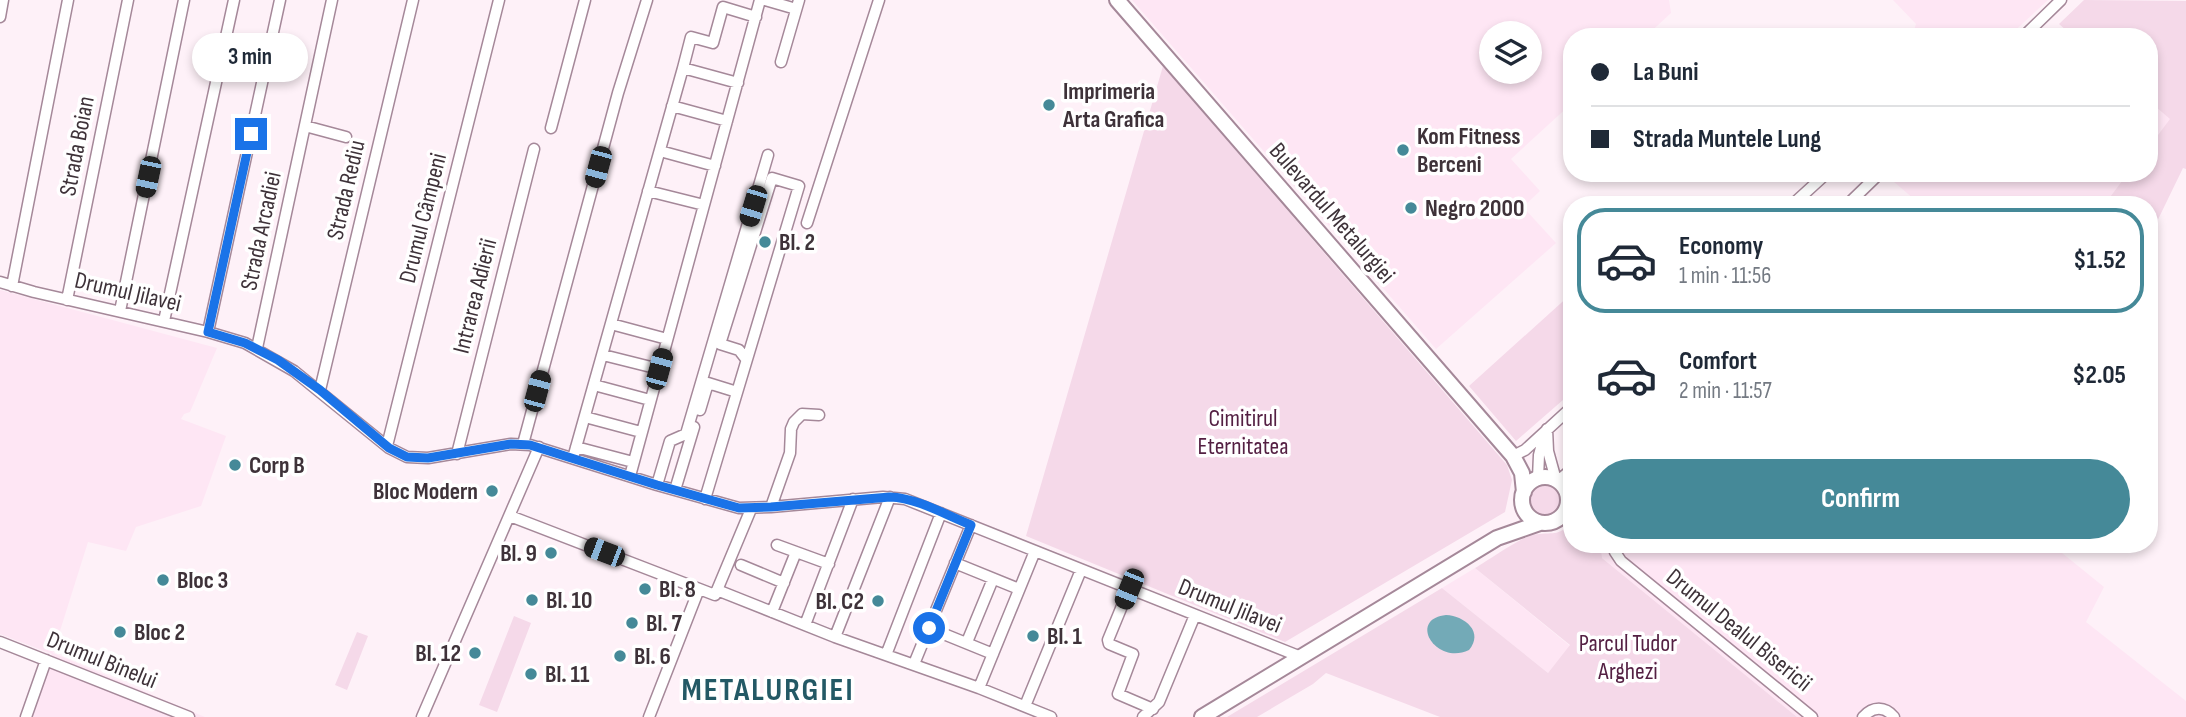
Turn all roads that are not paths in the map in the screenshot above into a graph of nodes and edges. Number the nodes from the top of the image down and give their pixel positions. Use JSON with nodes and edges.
{"nodes":[{"id":1,"x":3,"y":0,"type":"edge"},
{"id":2,"x":68,"y":0,"type":"edge"},
{"id":3,"x":128,"y":0,"type":"edge"},
{"id":4,"x":184,"y":0,"type":"edge"},
{"id":5,"x":234,"y":0,"type":"edge"},
{"id":6,"x":280,"y":0,"type":"edge"},
{"id":7,"x":332,"y":0,"type":"edge"},
{"id":8,"x":413,"y":0,"type":"edge"},
{"id":9,"x":499,"y":0,"type":"edge"},
{"id":10,"x":585,"y":0,"type":"edge"},
{"id":11,"x":648,"y":0,"type":"edge"},
{"id":12,"x":763,"y":0,"type":"edge"},
{"id":13,"x":879,"y":0,"type":"edge"},
{"id":14,"x":1117,"y":0,"type":"edge"},
{"id":15,"x":2061,"y":0,"type":"edge"},
{"id":16,"x":798,"y":4,"type":"edge"},
{"id":17,"x":0,"y":17,"type":"edge"},
{"id":18,"x":756,"y":17,"type":"junction"},
{"id":19,"x":2032,"y":28,"type":"edge"},
{"id":20,"x":781,"y":62,"type":"dead end"},
{"id":21,"x":683,"y":68,"type":"junction"},
{"id":22,"x":737,"y":83,"type":"junction"},
{"id":23,"x":672,"y":106,"type":"junction"},
{"id":24,"x":727,"y":121,"type":"junction"},
{"id":25,"x":305,"y":126,"type":"junction"},
{"id":26,"x":551,"y":128,"type":"dead end"},
{"id":27,"x":346,"y":137,"type":"dead end"},
{"id":28,"x":534,"y":149,"type":"dead end"},
{"id":29,"x":660,"y":151,"type":"junction"},
{"id":30,"x":768,"y":155,"type":"dead end"},
{"id":31,"x":715,"y":166,"type":"junction"},
{"id":32,"x":1817,"y":182,"type":"edge"},
{"id":33,"x":1871,"y":182,"type":"edge"},
{"id":34,"x":649,"y":191,"type":"junction"},
{"id":35,"x":1802,"y":196,"type":"edge"},
{"id":36,"x":1856,"y":196,"type":"edge"},
{"id":37,"x":704,"y":205,"type":"junction"},
{"id":38,"x":807,"y":223,"type":"dead end"},
{"id":39,"x":0,"y":282,"type":"edge"},
{"id":40,"x":12,"y":286,"type":"junction"},
{"id":41,"x":67,"y":300,"type":"junction"},
{"id":42,"x":120,"y":311,"type":"junction"},
{"id":43,"x":164,"y":321,"type":"junction"},
{"id":44,"x":611,"y":324,"type":"junction"},
{"id":45,"x":208,"y":332,"type":"junction"},
{"id":46,"x":667,"y":339,"type":"junction"},
{"id":47,"x":257,"y":348,"type":"junction"},
{"id":48,"x":748,"y":354,"type":"junction"},
{"id":49,"x":603,"y":355,"type":"junction"},
{"id":50,"x":659,"y":369,"type":"junction"},
{"id":51,"x":594,"y":385,"type":"junction"},
{"id":52,"x":320,"y":390,"type":"junction"},
{"id":53,"x":737,"y":392,"type":"junction"},
{"id":54,"x":650,"y":400,"type":"junction"},
{"id":55,"x":819,"y":415,"type":"dead end"},
{"id":56,"x":1563,"y":415,"type":"edge"},
{"id":57,"x":585,"y":417,"type":"junction"},
{"id":58,"x":1547,"y":429,"type":"junction"},
{"id":59,"x":641,"y":432,"type":"junction"},
{"id":60,"x":523,"y":444,"type":"junction"},
{"id":61,"x":387,"y":446,"type":"junction"},
{"id":62,"x":539,"y":447,"type":"junction"},
{"id":63,"x":575,"y":452,"type":"junction"},
{"id":64,"x":457,"y":453,"type":"junction"},
{"id":65,"x":1519,"y":453,"type":"junction"},
{"id":66,"x":633,"y":462,"type":"junction"},
{"id":67,"x":629,"y":476,"type":"junction"},
{"id":68,"x":1538,"y":478,"type":"junction"},
{"id":69,"x":657,"y":485,"type":"junction"},
{"id":70,"x":1563,"y":485,"type":"edge"},
{"id":71,"x":675,"y":490,"type":"junction"},
{"id":72,"x":890,"y":497,"type":"junction"},
{"id":73,"x":705,"y":499,"type":"junction"},
{"id":74,"x":853,"y":499,"type":"junction"},
{"id":75,"x":1523,"y":499,"type":"junction"},
{"id":76,"x":771,"y":507,"type":"junction"},
{"id":77,"x":751,"y":509,"type":"junction"},
{"id":78,"x":941,"y":513,"type":"junction"},
{"id":79,"x":1563,"y":515,"type":"edge"},
{"id":80,"x":510,"y":516,"type":"junction"},
{"id":81,"x":1540,"y":523,"type":"junction"},
{"id":82,"x":971,"y":525,"type":"junction"},
{"id":83,"x":1497,"y":538,"type":"junction"},
{"id":84,"x":777,"y":545,"type":"dead end"},
{"id":85,"x":1035,"y":551,"type":"junction"},
{"id":86,"x":796,"y":552,"type":"junction"},
{"id":87,"x":1616,"y":553,"type":"edge"},
{"id":88,"x":955,"y":563,"type":"junction"},
{"id":89,"x":829,"y":564,"type":"junction"},
{"id":90,"x":741,"y":565,"type":"dead end"},
{"id":91,"x":1081,"y":570,"type":"junction"},
{"id":92,"x":993,"y":579,"type":"junction"},
{"id":93,"x":784,"y":583,"type":"junction"},
{"id":94,"x":699,"y":589,"type":"junction"},
{"id":95,"x":1019,"y":589,"type":"junction"},
{"id":96,"x":1129,"y":589,"type":"junction"},
{"id":97,"x":717,"y":590,"type":"junction"},
{"id":98,"x":772,"y":612,"type":"junction"},
{"id":99,"x":1195,"y":615,"type":"junction"},
{"id":100,"x":805,"y":625,"type":"junction"},
{"id":101,"x":929,"y":628,"type":"junction"},
{"id":102,"x":835,"y":637,"type":"junction"},
{"id":103,"x":0,"y":642,"type":"edge"},
{"id":104,"x":967,"y":642,"type":"junction"},
{"id":105,"x":993,"y":654,"type":"junction"},
{"id":106,"x":886,"y":655,"type":"junction"},
{"id":107,"x":1301,"y":657,"type":"junction"},
{"id":108,"x":46,"y":660,"type":"junction"},
{"id":109,"x":915,"y":664,"type":"junction"},
{"id":110,"x":979,"y":688,"type":"junction"},
{"id":111,"x":1025,"y":706,"type":"junction"},
{"id":112,"x":1153,"y":709,"type":"junction"},
{"id":113,"x":26,"y":717,"type":"edge"},
{"id":114,"x":189,"y":717,"type":"edge"},
{"id":115,"x":422,"y":717,"type":"edge"},
{"id":116,"x":649,"y":717,"type":"edge"},
{"id":117,"x":1051,"y":717,"type":"edge"},
{"id":118,"x":1143,"y":717,"type":"edge"},
{"id":119,"x":1202,"y":717,"type":"edge"},
{"id":120,"x":1812,"y":717,"type":"edge"},
{"id":121,"x":1863,"y":717,"type":"edge"},
{"id":122,"x":1894,"y":717,"type":"edge"}],
"edges":[{"from":1,"to":17,"type":"street"},
{"from":2,"to":40,"type":"street"},
{"from":3,"to":41,"type":"street","name":"Strada Boian"},
{"from":4,"to":42,"type":"street"},
{"from":5,"to":43,"type":"street"},
{"from":6,"to":45,"type":"street"},
{"from":7,"to":25,"type":"street","name":"Strada Arcadiei"},
{"from":8,"to":52,"type":"street","name":"Strada Rediu"},
{"from":9,"to":61,"type":"street","name":"Drumul Câmpeni"},
{"from":10,"to":26,"type":"street"},
{"from":11,"to":60,"type":"street"},
{"from":12,"to":16,"type":"street"},
{"from":12,"to":18,"type":"street"},
{"from":13,"to":38,"type":"street"},
{"from":14,"to":65,"type":"main road","name":"Bulevardul Metalurgiei"},
{"from":15,"to":19,"type":"street"},
{"from":16,"to":20,"type":"street"},
{"from":18,"to":21,"type":"street"},
{"from":18,"to":22,"type":"street"},
{"from":21,"to":22,"type":"street"},
{"from":21,"to":23,"type":"street"},
{"from":22,"to":24,"type":"street"},
{"from":23,"to":24,"type":"street"},
{"from":23,"to":29,"type":"street"},
{"from":24,"to":31,"type":"street"},
{"from":25,"to":27,"type":"street"},
{"from":25,"to":47,"type":"street","name":"Strada Arcadiei"},
{"from":28,"to":64,"type":"street","name":"Intrarea Adierii"},
{"from":29,"to":31,"type":"street"},
{"from":29,"to":34,"type":"street"},
{"from":30,"to":69,"type":"street"},
{"from":31,"to":37,"type":"street"},
{"from":32,"to":35,"type":"street"},
{"from":33,"to":36,"type":"street"},
{"from":34,"to":37,"type":"street"},
{"from":34,"to":44,"type":"street"},
{"from":37,"to":46,"type":"street"},
{"from":39,"to":40,"type":"street","name":"Drumul Jilavei"},
{"from":40,"to":41,"type":"street","name":"Drumul Jilavei"},
{"from":41,"to":42,"type":"street","name":"Drumul Jilavei"},
{"from":42,"to":43,"type":"street","name":"Drumul Jilavei"},
{"from":43,"to":45,"type":"street","name":"Drumul Jilavei"},
{"from":44,"to":46,"type":"street"},
{"from":44,"to":49,"type":"street"},
{"from":45,"to":47,"type":"street","name":"Drumul Jilavei"},
{"from":46,"to":50,"type":"street"},
{"from":47,"to":52,"type":"street","name":"Drumul Jilavei"},
{"from":48,"to":48,"type":"street"},
{"from":48,"to":53,"type":"street"},
{"from":49,"to":50,"type":"street"},
{"from":49,"to":51,"type":"street"},
{"from":50,"to":54,"type":"street"},
{"from":51,"to":54,"type":"street"},
{"from":51,"to":57,"type":"street"},
{"from":52,"to":61,"type":"street","name":"Drumul Jilavei"},
{"from":53,"to":71,"type":"street"},
{"from":53,"to":73,"type":"street"},
{"from":54,"to":59,"type":"street"},
{"from":55,"to":76,"type":"street"},
{"from":56,"to":58,"type":"street"},
{"from":57,"to":59,"type":"street"},
{"from":57,"to":63,"type":"street"},
{"from":58,"to":65,"type":"street"},
{"from":58,"to":68,"type":"street"},
{"from":58,"to":70,"type":"street"},
{"from":59,"to":66,"type":"street"},
{"from":60,"to":62,"type":"street","name":"Drumul Jilavei"},
{"from":60,"to":64,"type":"street","name":"Drumul Jilavei"},
{"from":61,"to":64,"type":"street","name":"Drumul Jilavei"},
{"from":62,"to":63,"type":"street","name":"Drumul Jilavei"},
{"from":62,"to":80,"type":"street"},
{"from":63,"to":66,"type":"street"},
{"from":63,"to":67,"type":"street","name":"Drumul Jilavei"},
{"from":65,"to":68,"type":"main road","name":"Bulevardul Metalurgiei"},
{"from":65,"to":75,"type":"main road","name":"Bulevardul Metalurgiei"},
{"from":66,"to":67,"type":"street"},
{"from":67,"to":69,"type":"street","name":"Drumul Jilavei"},
{"from":68,"to":70,"type":"main road"},
{"from":68,"to":75,"type":"main road"},
{"from":69,"to":71,"type":"street","name":"Drumul Jilavei"},
{"from":71,"to":73,"type":"street","name":"Drumul Jilavei"},
{"from":72,"to":74,"type":"street","name":"Drumul Jilavei"},
{"from":72,"to":78,"type":"street","name":"Drumul Jilavei"},
{"from":72,"to":102,"type":"street"},
{"from":73,"to":77,"type":"street","name":"Drumul Jilavei"},
{"from":74,"to":76,"type":"street","name":"Drumul Jilavei"},
{"from":74,"to":89,"type":"street"},
{"from":75,"to":81,"type":"main road"},
{"from":75,"to":83,"type":"main road"},
{"from":76,"to":77,"type":"street","name":"Drumul Jilavei"},
{"from":77,"to":97,"type":"street"},
{"from":78,"to":82,"type":"street","name":"Drumul Jilavei"},
{"from":78,"to":106,"type":"street"},
{"from":79,"to":81,"type":"main road"},
{"from":80,"to":94,"type":"street"},
{"from":80,"to":115,"type":"street"},
{"from":81,"to":83,"type":"main road"},
{"from":82,"to":85,"type":"street","name":"Drumul Jilavei"},
{"from":82,"to":88,"type":"street"},
{"from":83,"to":107,"type":"main road"},
{"from":84,"to":86,"type":"street"},
{"from":85,"to":91,"type":"street","name":"Drumul Jilavei"},
{"from":85,"to":95,"type":"street"},
{"from":86,"to":89,"type":"street"},
{"from":86,"to":93,"type":"street"},
{"from":87,"to":120,"type":"street","name":"Drumul Dealul Bisericii"},
{"from":88,"to":92,"type":"street"},
{"from":88,"to":101,"type":"street"},
{"from":89,"to":100,"type":"street"},
{"from":90,"to":93,"type":"street"},
{"from":91,"to":96,"type":"street","name":"Drumul Jilavei"},
{"from":91,"to":111,"type":"street"},
{"from":92,"to":95,"type":"street"},
{"from":92,"to":104,"type":"street"},
{"from":93,"to":98,"type":"street"},
{"from":94,"to":97,"type":"street"},
{"from":94,"to":116,"type":"street"},
{"from":95,"to":105,"type":"street"},
{"from":96,"to":99,"type":"street","name":"Drumul Jilavei"},
{"from":96,"to":112,"type":"street"},
{"from":97,"to":98,"type":"street"},
{"from":98,"to":100,"type":"street"},
{"from":99,"to":107,"type":"street","name":"Drumul Jilavei"},
{"from":99,"to":112,"type":"street"},
{"from":100,"to":102,"type":"street"},
{"from":101,"to":104,"type":"street"},
{"from":101,"to":109,"type":"street"},
{"from":102,"to":106,"type":"street"},
{"from":103,"to":108,"type":"street","name":"Drumul Binelui"},
{"from":104,"to":105,"type":"street"},
{"from":105,"to":110,"type":"street"},
{"from":106,"to":109,"type":"street"},
{"from":107,"to":119,"type":"main road"},
{"from":108,"to":113,"type":"street"},
{"from":108,"to":114,"type":"street","name":"Drumul Binelui"},
{"from":109,"to":110,"type":"street"},
{"from":110,"to":111,"type":"street"},
{"from":111,"to":117,"type":"street"},
{"from":112,"to":118,"type":"street"},
{"from":121,"to":122,"type":"street"}]}
